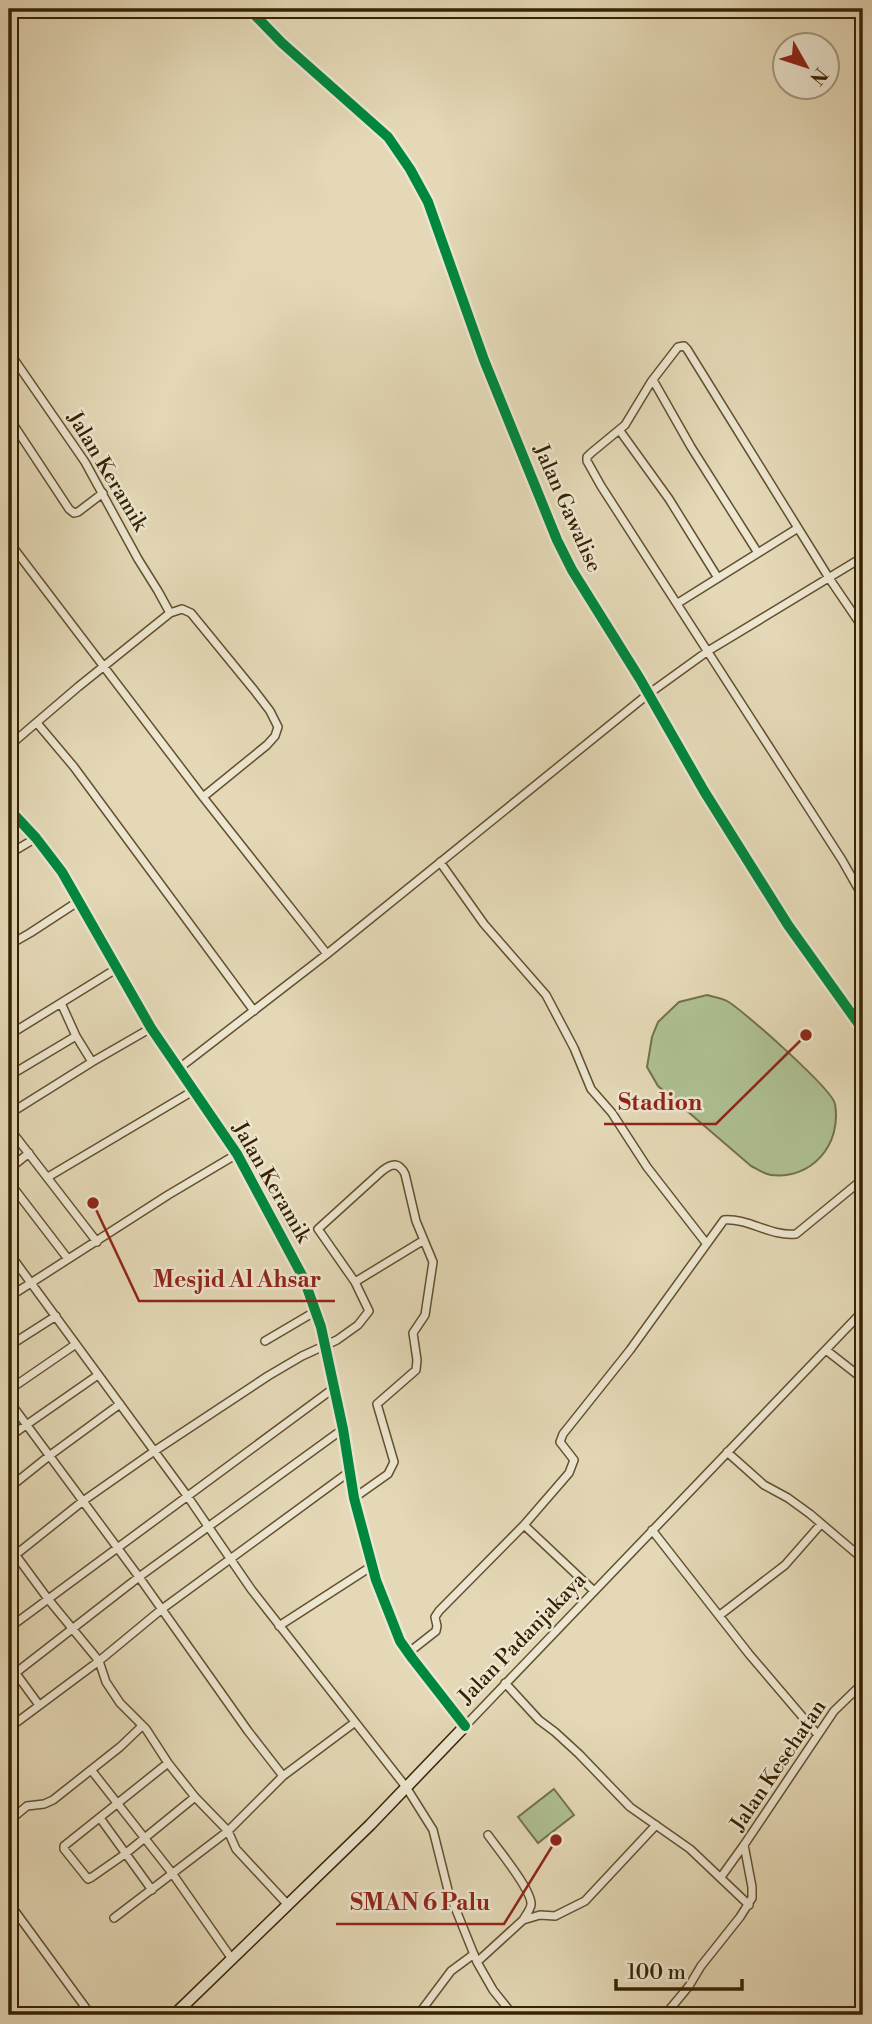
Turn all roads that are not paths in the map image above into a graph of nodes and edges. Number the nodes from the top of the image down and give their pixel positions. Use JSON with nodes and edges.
{"nodes":[{"id":1,"x":249,"y":9,"type":"edge"},
{"id":2,"x":9,"y":355,"type":"edge"},
{"id":3,"x":653,"y":380,"type":"junction"},
{"id":4,"x":9,"y":418,"type":"edge"},
{"id":5,"x":620,"y":431,"type":"junction"},
{"id":6,"x":103,"y":493,"type":"junction"},
{"id":7,"x":798,"y":527,"type":"junction"},
{"id":8,"x":9,"y":542,"type":"edge"},
{"id":9,"x":758,"y":553,"type":"junction"},
{"id":10,"x":863,"y":557,"type":"edge"},
{"id":11,"x":718,"y":578,"type":"junction"},
{"id":12,"x":830,"y":578,"type":"junction"},
{"id":13,"x":678,"y":603,"type":"junction"},
{"id":14,"x":170,"y":614,"type":"junction"},
{"id":15,"x":863,"y":628,"type":"edge"},
{"id":16,"x":708,"y":651,"type":"junction"},
{"id":17,"x":104,"y":667,"type":"junction"},
{"id":18,"x":647,"y":695,"type":"junction"},
{"id":19,"x":37,"y":723,"type":"junction"},
{"id":20,"x":9,"y":746,"type":"edge"},
{"id":21,"x":203,"y":797,"type":"junction"},
{"id":22,"x":9,"y":809,"type":"edge"},
{"id":23,"x":36,"y":838,"type":"junction"},
{"id":24,"x":9,"y":854,"type":"edge"},
{"id":25,"x":440,"y":862,"type":"junction"},
{"id":26,"x":863,"y":897,"type":"edge"},
{"id":27,"x":79,"y":901,"type":"junction"},
{"id":28,"x":9,"y":944,"type":"edge"},
{"id":29,"x":327,"y":954,"type":"junction"},
{"id":30,"x":116,"y":969,"type":"junction"},
{"id":31,"x":61,"y":1003,"type":"junction"},
{"id":32,"x":863,"y":1007,"type":"edge"},
{"id":33,"x":254,"y":1011,"type":"junction"},
{"id":34,"x":852,"y":1013,"type":"junction"},
{"id":35,"x":150,"y":1028,"type":"junction"},
{"id":36,"x":863,"y":1030,"type":"edge"},
{"id":37,"x":9,"y":1035,"type":"edge"},
{"id":38,"x":76,"y":1036,"type":"junction"},
{"id":39,"x":92,"y":1062,"type":"junction"},
{"id":40,"x":178,"y":1069,"type":"junction"},
{"id":41,"x":9,"y":1076,"type":"edge"},
{"id":42,"x":193,"y":1091,"type":"junction"},
{"id":43,"x":9,"y":1115,"type":"edge"},
{"id":44,"x":9,"y":1128,"type":"edge"},
{"id":45,"x":29,"y":1153,"type":"junction"},
{"id":46,"x":237,"y":1154,"type":"junction"},
{"id":47,"x":9,"y":1169,"type":"edge"},
{"id":48,"x":48,"y":1177,"type":"junction"},
{"id":49,"x":863,"y":1179,"type":"edge"},
{"id":50,"x":9,"y":1182,"type":"edge"},
{"id":51,"x":424,"y":1240,"type":"junction"},
{"id":52,"x":97,"y":1242,"type":"junction"},
{"id":53,"x":706,"y":1243,"type":"junction"},
{"id":54,"x":9,"y":1253,"type":"edge"},
{"id":55,"x":68,"y":1259,"type":"junction"},
{"id":56,"x":32,"y":1282,"type":"junction"},
{"id":57,"x":355,"y":1282,"type":"junction"},
{"id":58,"x":9,"y":1297,"type":"edge"},
{"id":59,"x":316,"y":1311,"type":"junction"},
{"id":60,"x":863,"y":1311,"type":"edge"},
{"id":61,"x":55,"y":1316,"type":"junction"},
{"id":62,"x":265,"y":1341,"type":"dead end"},
{"id":63,"x":76,"y":1344,"type":"junction"},
{"id":64,"x":325,"y":1345,"type":"junction"},
{"id":65,"x":9,"y":1346,"type":"edge"},
{"id":66,"x":826,"y":1350,"type":"junction"},
{"id":67,"x":98,"y":1375,"type":"junction"},
{"id":68,"x":863,"y":1380,"type":"edge"},
{"id":69,"x":334,"y":1388,"type":"junction"},
{"id":70,"x":9,"y":1390,"type":"edge"},
{"id":71,"x":9,"y":1401,"type":"edge"},
{"id":72,"x":120,"y":1404,"type":"junction"},
{"id":73,"x":26,"y":1424,"type":"junction"},
{"id":74,"x":343,"y":1429,"type":"junction"},
{"id":75,"x":9,"y":1437,"type":"edge"},
{"id":76,"x":153,"y":1452,"type":"junction"},
{"id":77,"x":727,"y":1452,"type":"junction"},
{"id":78,"x":49,"y":1456,"type":"junction"},
{"id":79,"x":349,"y":1472,"type":"junction"},
{"id":80,"x":9,"y":1488,"type":"edge"},
{"id":81,"x":188,"y":1497,"type":"junction"},
{"id":82,"x":354,"y":1498,"type":"junction"},
{"id":83,"x":83,"y":1502,"type":"junction"},
{"id":84,"x":821,"y":1524,"type":"junction"},
{"id":85,"x":524,"y":1525,"type":"junction"},
{"id":86,"x":210,"y":1527,"type":"junction"},
{"id":87,"x":652,"y":1530,"type":"junction"},
{"id":88,"x":9,"y":1546,"type":"edge"},
{"id":89,"x":116,"y":1547,"type":"junction"},
{"id":90,"x":861,"y":1554,"type":"edge"},
{"id":91,"x":12,"y":1558,"type":"edge"},
{"id":92,"x":230,"y":1559,"type":"junction"},
{"id":93,"x":372,"y":1566,"type":"junction"},
{"id":94,"x":139,"y":1577,"type":"junction"},
{"id":95,"x":594,"y":1591,"type":"junction"},
{"id":96,"x":48,"y":1598,"type":"junction"},
{"id":97,"x":162,"y":1609,"type":"junction"},
{"id":98,"x":720,"y":1615,"type":"junction"},
{"id":99,"x":279,"y":1626,"type":"junction"},
{"id":100,"x":9,"y":1628,"type":"edge"},
{"id":101,"x":74,"y":1628,"type":"junction"},
{"id":102,"x":408,"y":1653,"type":"junction"},
{"id":103,"x":99,"y":1661,"type":"junction"},
{"id":104,"x":9,"y":1664,"type":"edge"},
{"id":105,"x":12,"y":1675,"type":"edge"},
{"id":106,"x":505,"y":1683,"type":"junction"},
{"id":107,"x":863,"y":1683,"type":"edge"},
{"id":108,"x":39,"y":1705,"type":"junction"},
{"id":109,"x":354,"y":1723,"type":"junction"},
{"id":110,"x":142,"y":1726,"type":"junction"},
{"id":111,"x":465,"y":1726,"type":"junction"},
{"id":112,"x":9,"y":1728,"type":"edge"},
{"id":113,"x":818,"y":1735,"type":"junction"},
{"id":114,"x":168,"y":1763,"type":"junction"},
{"id":115,"x":92,"y":1771,"type":"junction"},
{"id":116,"x":283,"y":1776,"type":"junction"},
{"id":117,"x":406,"y":1787,"type":"junction"},
{"id":118,"x":195,"y":1797,"type":"junction"},
{"id":119,"x":118,"y":1803,"type":"junction"},
{"id":120,"x":100,"y":1818,"type":"junction"},
{"id":121,"x":9,"y":1821,"type":"edge"},
{"id":122,"x":656,"y":1825,"type":"junction"},
{"id":123,"x":228,"y":1831,"type":"junction"},
{"id":124,"x":488,"y":1835,"type":"dead end"},
{"id":125,"x":144,"y":1838,"type":"junction"},
{"id":126,"x":744,"y":1845,"type":"junction"},
{"id":127,"x":125,"y":1854,"type":"junction"},
{"id":128,"x":172,"y":1873,"type":"junction"},
{"id":129,"x":721,"y":1877,"type":"junction"},
{"id":130,"x":152,"y":1890,"type":"junction"},
{"id":131,"x":9,"y":1903,"type":"edge"},
{"id":132,"x":288,"y":1905,"type":"junction"},
{"id":133,"x":749,"y":1905,"type":"junction"},
{"id":134,"x":114,"y":1918,"type":"dead end"},
{"id":135,"x":523,"y":1920,"type":"junction"},
{"id":136,"x":475,"y":1958,"type":"junction"},
{"id":137,"x":232,"y":1959,"type":"junction"},
{"id":138,"x":90,"y":2015,"type":"edge"},
{"id":139,"x":174,"y":2015,"type":"edge"},
{"id":140,"x":418,"y":2015,"type":"edge"},
{"id":141,"x":513,"y":2015,"type":"edge"},
{"id":142,"x":666,"y":2015,"type":"edge"}],
"edges":[{"from":1,"to":18,"type":"street","name":"Jalan Gawalise"},
{"from":2,"to":6,"type":"street","name":"Jalan Keramik"},
{"from":3,"to":5,"type":"street"},
{"from":3,"to":7,"type":"street"},
{"from":3,"to":9,"type":"street"},
{"from":4,"to":6,"type":"street"},
{"from":5,"to":11,"type":"street"},
{"from":5,"to":13,"type":"street"},
{"from":6,"to":14,"type":"street","name":"Jalan Keramik"},
{"from":7,"to":9,"type":"street"},
{"from":7,"to":12,"type":"street"},
{"from":8,"to":17,"type":"street"},
{"from":9,"to":11,"type":"street"},
{"from":10,"to":12,"type":"street"},
{"from":11,"to":13,"type":"street"},
{"from":12,"to":15,"type":"street"},
{"from":12,"to":16,"type":"street"},
{"from":13,"to":16,"type":"street"},
{"from":14,"to":17,"type":"street"},
{"from":14,"to":21,"type":"street"},
{"from":16,"to":18,"type":"street"},
{"from":16,"to":26,"type":"street"},
{"from":17,"to":19,"type":"street"},
{"from":17,"to":21,"type":"street"},
{"from":18,"to":25,"type":"street"},
{"from":18,"to":34,"type":"street","name":"Jalan Gawalise"},
{"from":19,"to":20,"type":"street"},
{"from":19,"to":33,"type":"street"},
{"from":21,"to":29,"type":"street"},
{"from":22,"to":23,"type":"street","name":"Jalan Keramik"},
{"from":23,"to":24,"type":"street"},
{"from":23,"to":27,"type":"street","name":"Jalan Keramik"},
{"from":25,"to":29,"type":"street"},
{"from":25,"to":53,"type":"street"},
{"from":27,"to":28,"type":"street"},
{"from":27,"to":30,"type":"street","name":"Jalan Keramik"},
{"from":29,"to":33,"type":"street"},
{"from":30,"to":31,"type":"street"},
{"from":30,"to":35,"type":"street","name":"Jalan Keramik"},
{"from":31,"to":37,"type":"street"},
{"from":31,"to":38,"type":"street"},
{"from":32,"to":34,"type":"street"},
{"from":33,"to":40,"type":"street"},
{"from":34,"to":36,"type":"street","name":"Jalan Gawalise"},
{"from":35,"to":39,"type":"street"},
{"from":35,"to":40,"type":"street","name":"Jalan Keramik"},
{"from":38,"to":39,"type":"street"},
{"from":38,"to":41,"type":"street"},
{"from":39,"to":43,"type":"street"},
{"from":40,"to":42,"type":"street","name":"Jalan Keramik"},
{"from":42,"to":46,"type":"street","name":"Jalan Keramik"},
{"from":42,"to":48,"type":"street"},
{"from":44,"to":45,"type":"street"},
{"from":45,"to":47,"type":"street"},
{"from":45,"to":48,"type":"street"},
{"from":46,"to":52,"type":"street"},
{"from":46,"to":59,"type":"street","name":"Jalan Keramik"},
{"from":48,"to":52,"type":"street"},
{"from":49,"to":53,"type":"street"},
{"from":50,"to":55,"type":"street"},
{"from":51,"to":57,"type":"street"},
{"from":51,"to":57,"type":"street"},
{"from":51,"to":82,"type":"street"},
{"from":52,"to":55,"type":"street"},
{"from":53,"to":85,"type":"street"},
{"from":54,"to":56,"type":"street"},
{"from":55,"to":56,"type":"street"},
{"from":56,"to":58,"type":"street"},
{"from":56,"to":61,"type":"street"},
{"from":57,"to":64,"type":"street"},
{"from":59,"to":62,"type":"street"},
{"from":59,"to":64,"type":"street","name":"Jalan Keramik"},
{"from":60,"to":66,"type":"street","name":"Jalan Padanjakaya"},
{"from":61,"to":63,"type":"street"},
{"from":61,"to":65,"type":"street"},
{"from":63,"to":67,"type":"street"},
{"from":63,"to":70,"type":"street"},
{"from":64,"to":69,"type":"street","name":"Jalan Keramik"},
{"from":64,"to":76,"type":"street"},
{"from":66,"to":68,"type":"street"},
{"from":66,"to":77,"type":"street","name":"Jalan Padanjakaya"},
{"from":67,"to":72,"type":"street"},
{"from":67,"to":73,"type":"street"},
{"from":69,"to":74,"type":"street","name":"Jalan Keramik"},
{"from":69,"to":81,"type":"street"},
{"from":71,"to":73,"type":"street"},
{"from":72,"to":76,"type":"street"},
{"from":72,"to":78,"type":"street"},
{"from":73,"to":75,"type":"street"},
{"from":73,"to":78,"type":"street"},
{"from":74,"to":79,"type":"street","name":"Jalan Keramik"},
{"from":74,"to":86,"type":"street"},
{"from":76,"to":81,"type":"street"},
{"from":76,"to":83,"type":"street"},
{"from":77,"to":84,"type":"street"},
{"from":77,"to":87,"type":"street","name":"Jalan Padanjakaya"},
{"from":78,"to":80,"type":"street"},
{"from":78,"to":83,"type":"street"},
{"from":79,"to":82,"type":"street","name":"Jalan Keramik"},
{"from":79,"to":92,"type":"street"},
{"from":81,"to":86,"type":"street"},
{"from":81,"to":89,"type":"street"},
{"from":82,"to":93,"type":"street","name":"Jalan Keramik"},
{"from":83,"to":89,"type":"street"},
{"from":83,"to":91,"type":"street"},
{"from":84,"to":90,"type":"street"},
{"from":84,"to":98,"type":"street"},
{"from":85,"to":95,"type":"street"},
{"from":85,"to":102,"type":"street"},
{"from":86,"to":92,"type":"street"},
{"from":86,"to":94,"type":"street"},
{"from":87,"to":95,"type":"street","name":"Jalan Padanjakaya"},
{"from":87,"to":98,"type":"street"},
{"from":88,"to":91,"type":"street"},
{"from":89,"to":94,"type":"street"},
{"from":89,"to":96,"type":"street"},
{"from":91,"to":96,"type":"street"},
{"from":92,"to":97,"type":"street"},
{"from":92,"to":99,"type":"street"},
{"from":93,"to":99,"type":"street"},
{"from":93,"to":102,"type":"street","name":"Jalan Keramik"},
{"from":94,"to":97,"type":"street"},
{"from":94,"to":101,"type":"street"},
{"from":95,"to":106,"type":"street","name":"Jalan Padanjakaya"},
{"from":96,"to":100,"type":"street"},
{"from":96,"to":101,"type":"street"},
{"from":97,"to":103,"type":"street"},
{"from":97,"to":116,"type":"street"},
{"from":98,"to":113,"type":"street"},
{"from":99,"to":109,"type":"street"},
{"from":101,"to":103,"type":"street"},
{"from":101,"to":105,"type":"street"},
{"from":102,"to":111,"type":"street","name":"Jalan Keramik"},
{"from":103,"to":108,"type":"street"},
{"from":103,"to":110,"type":"street"},
{"from":104,"to":105,"type":"street"},
{"from":105,"to":108,"type":"street"},
{"from":106,"to":111,"type":"street","name":"Jalan Padanjakaya"},
{"from":106,"to":122,"type":"street"},
{"from":107,"to":113,"type":"street","name":"Jalan Kesehatan"},
{"from":108,"to":112,"type":"street"},
{"from":109,"to":116,"type":"street"},
{"from":109,"to":117,"type":"street"},
{"from":110,"to":114,"type":"street"},
{"from":110,"to":115,"type":"street"},
{"from":111,"to":117,"type":"street","name":"Jalan Padanjakaya"},
{"from":113,"to":126,"type":"street","name":"Jalan Kesehatan"},
{"from":114,"to":118,"type":"street"},
{"from":114,"to":119,"type":"street"},
{"from":115,"to":119,"type":"street"},
{"from":115,"to":121,"type":"street"},
{"from":116,"to":123,"type":"street"},
{"from":117,"to":132,"type":"street","name":"Jalan Padanjakaya"},
{"from":117,"to":136,"type":"street"},
{"from":118,"to":123,"type":"street"},
{"from":118,"to":125,"type":"street"},
{"from":119,"to":120,"type":"street"},
{"from":119,"to":125,"type":"street"},
{"from":120,"to":127,"type":"street"},
{"from":120,"to":127,"type":"street"},
{"from":122,"to":129,"type":"street"},
{"from":122,"to":135,"type":"street"},
{"from":123,"to":128,"type":"street"},
{"from":123,"to":132,"type":"street"},
{"from":124,"to":135,"type":"street"},
{"from":125,"to":127,"type":"street"},
{"from":125,"to":128,"type":"street"},
{"from":126,"to":129,"type":"street"},
{"from":126,"to":133,"type":"street","name":"Jalan Kesehatan"},
{"from":127,"to":130,"type":"street"},
{"from":128,"to":130,"type":"street"},
{"from":128,"to":137,"type":"street"},
{"from":129,"to":133,"type":"street"},
{"from":130,"to":134,"type":"street"},
{"from":131,"to":138,"type":"street"},
{"from":132,"to":137,"type":"street","name":"Jalan Padanjakaya"},
{"from":133,"to":142,"type":"street"},
{"from":135,"to":136,"type":"street"},
{"from":136,"to":140,"type":"street"},
{"from":136,"to":141,"type":"street"},
{"from":137,"to":139,"type":"street","name":"Jalan Padanjakaya"}]}
